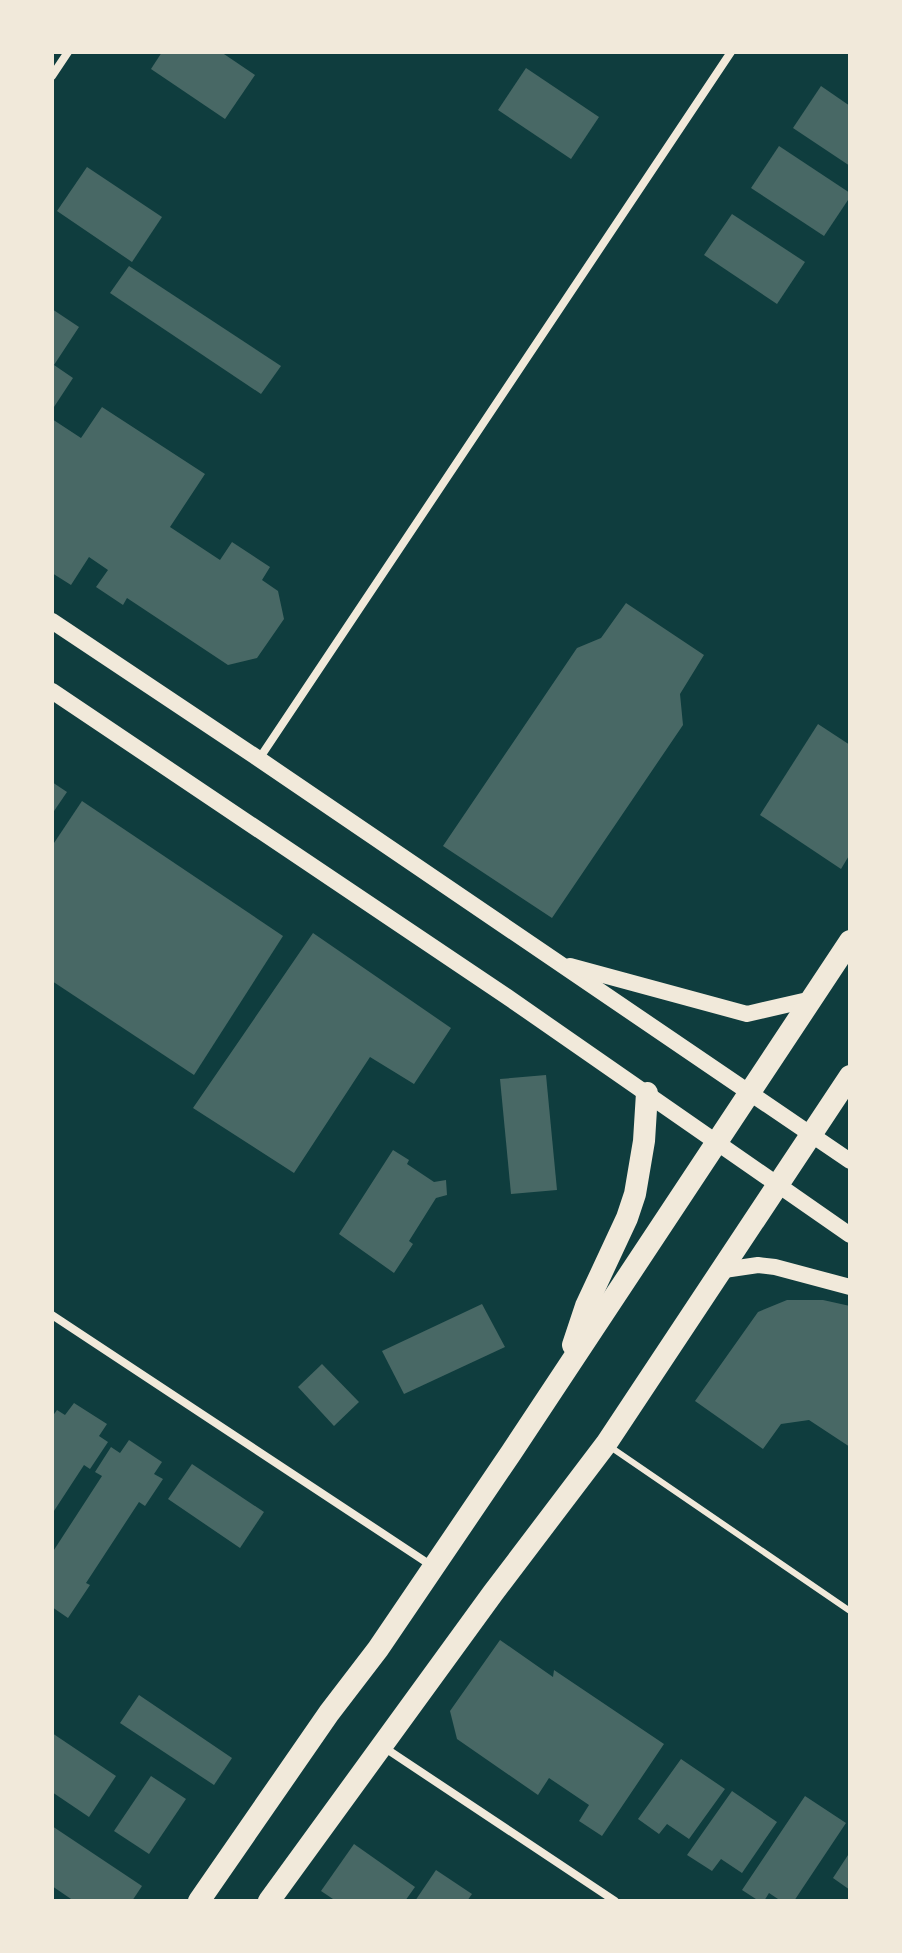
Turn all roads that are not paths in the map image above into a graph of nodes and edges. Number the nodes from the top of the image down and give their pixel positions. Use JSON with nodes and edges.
{"nodes":[{"id":1,"x":68,"y":52,"type":"edge"},
{"id":2,"x":731,"y":52,"type":"edge"},
{"id":3,"x":52,"y":76,"type":"edge"},
{"id":4,"x":52,"y":621,"type":"edge"},
{"id":5,"x":52,"y":691,"type":"edge"},
{"id":6,"x":259,"y":759,"type":"junction"},
{"id":7,"x":850,"y":941,"type":"edge"},
{"id":8,"x":557,"y":962,"type":"junction"},
{"id":9,"x":812,"y":999,"type":"junction"},
{"id":10,"x":850,"y":1076,"type":"edge"},
{"id":11,"x":647,"y":1093,"type":"junction"},
{"id":12,"x":749,"y":1093,"type":"junction"},
{"id":13,"x":811,"y":1135,"type":"junction"},
{"id":14,"x":717,"y":1142,"type":"junction"},
{"id":15,"x":850,"y":1161,"type":"edge"},
{"id":16,"x":779,"y":1185,"type":"junction"},
{"id":17,"x":850,"y":1235,"type":"edge"},
{"id":18,"x":724,"y":1270,"type":"junction"},
{"id":19,"x":850,"y":1287,"type":"edge"},
{"id":20,"x":52,"y":1315,"type":"edge"},
{"id":21,"x":561,"y":1380,"type":"junction"},
{"id":22,"x":606,"y":1444,"type":"junction"},
{"id":23,"x":432,"y":1566,"type":"junction"},
{"id":24,"x":850,"y":1611,"type":"edge"},
{"id":25,"x":381,"y":1745,"type":"junction"},
{"id":26,"x":199,"y":1901,"type":"edge"},
{"id":27,"x":269,"y":1901,"type":"edge"},
{"id":28,"x":615,"y":1901,"type":"edge"}],
"edges":[{"from":1,"to":3,"type":"street"},
{"from":2,"to":6,"type":"street"},
{"from":4,"to":6,"type":"main road"},
{"from":5,"to":11,"type":"main road"},
{"from":6,"to":8,"type":"main road"},
{"from":7,"to":9,"type":"highway"},
{"from":8,"to":9,"type":"main road"},
{"from":8,"to":12,"type":"main road"},
{"from":9,"to":12,"type":"highway"},
{"from":10,"to":13,"type":"highway"},
{"from":11,"to":14,"type":"main road"},
{"from":11,"to":21,"type":"highway"},
{"from":12,"to":13,"type":"main road"},
{"from":12,"to":14,"type":"highway"},
{"from":13,"to":15,"type":"main road"},
{"from":13,"to":16,"type":"highway"},
{"from":14,"to":16,"type":"main road"},
{"from":14,"to":21,"type":"highway"},
{"from":16,"to":17,"type":"main road"},
{"from":16,"to":18,"type":"highway"},
{"from":18,"to":19,"type":"main road"},
{"from":18,"to":22,"type":"highway"},
{"from":20,"to":23,"type":"street"},
{"from":21,"to":23,"type":"highway"},
{"from":22,"to":24,"type":"lane"},
{"from":22,"to":25,"type":"highway"},
{"from":23,"to":26,"type":"highway"},
{"from":25,"to":27,"type":"highway"},
{"from":25,"to":28,"type":"street"}]}
